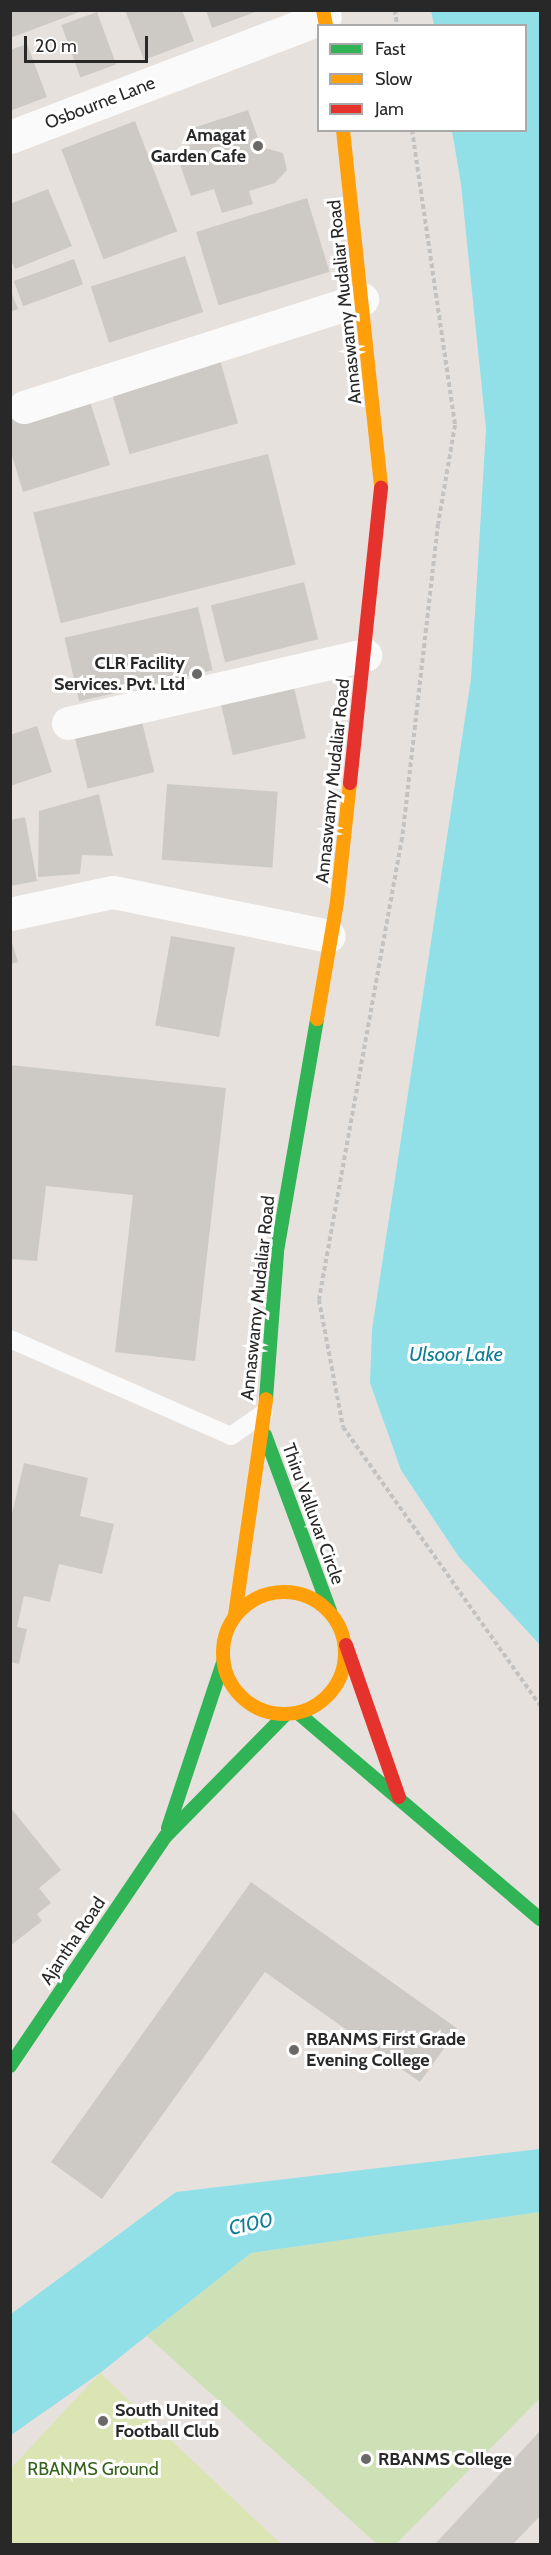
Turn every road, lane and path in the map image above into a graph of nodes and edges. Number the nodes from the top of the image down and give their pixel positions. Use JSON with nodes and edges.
{"nodes":[{"id":1,"x":325,"y":18,"type":"edge"},
{"id":2,"x":343,"y":132,"type":"edge"},
{"id":3,"x":412,"y":132,"type":"edge"},
{"id":4,"x":10,"y":137,"type":"edge"},
{"id":5,"x":362,"y":299,"type":"junction"},
{"id":6,"x":24,"y":407,"type":"dead end"},
{"id":7,"x":365,"y":655,"type":"junction"},
{"id":8,"x":68,"y":723,"type":"dead end"},
{"id":9,"x":10,"y":914,"type":"edge"},
{"id":10,"x":329,"y":936,"type":"junction"},
{"id":11,"x":10,"y":1339,"type":"edge"},
{"id":12,"x":264,"y":1413,"type":"junction"},
{"id":13,"x":264,"y":1434,"type":"junction"},
{"id":14,"x":330,"y":1611,"type":"junction"},
{"id":15,"x":236,"y":1615,"type":"junction"},
{"id":16,"x":344,"y":1641,"type":"junction"},
{"id":17,"x":223,"y":1663,"type":"junction"},
{"id":18,"x":540,"y":1705,"type":"edge"},
{"id":19,"x":292,"y":1713,"type":"junction"},
{"id":20,"x":399,"y":1797,"type":"junction"},
{"id":21,"x":166,"y":1836,"type":"junction"},
{"id":22,"x":540,"y":1919,"type":"edge"},
{"id":23,"x":10,"y":2066,"type":"edge"}],
"edges":[{"from":1,"to":4,"type":"street","name":"Osbourne Lane"},
{"from":2,"to":5,"type":"street","name":"Annaswamy Mudaliar Road"},
{"from":3,"to":18,"type":"path"},
{"from":5,"to":6,"type":"street"},
{"from":5,"to":7,"type":"street","name":"Annaswamy Mudaliar Road"},
{"from":7,"to":8,"type":"street"},
{"from":7,"to":10,"type":"street","name":"Annaswamy Mudaliar Road"},
{"from":9,"to":10,"type":"street"},
{"from":10,"to":12,"type":"street","name":"Annaswamy Mudaliar Road"},
{"from":11,"to":12,"type":"lane"},
{"from":12,"to":13,"type":"street","name":"Annaswamy Mudaliar Road"},
{"from":13,"to":14,"type":"street","name":"Thiru Valluvar Circle"},
{"from":13,"to":15,"type":"street","name":"Thiru Valluvar Circle"},
{"from":14,"to":15,"type":"street","name":"Thiru Valluvar Circle"},
{"from":14,"to":16,"type":"street","name":"Thiru Valluvar Circle"},
{"from":15,"to":17,"type":"street","name":"Thiru Valluvar Circle"},
{"from":16,"to":19,"type":"street"},
{"from":16,"to":20,"type":"street","name":"Thiru Valluvar Circle"},
{"from":17,"to":19,"type":"street"},
{"from":17,"to":21,"type":"street","name":"Thiru Valluvar Circle"},
{"from":19,"to":20,"type":"street"},
{"from":19,"to":21,"type":"street"},
{"from":20,"to":22,"type":"street"},
{"from":21,"to":23,"type":"street","name":"Ajantha Road"}]}
